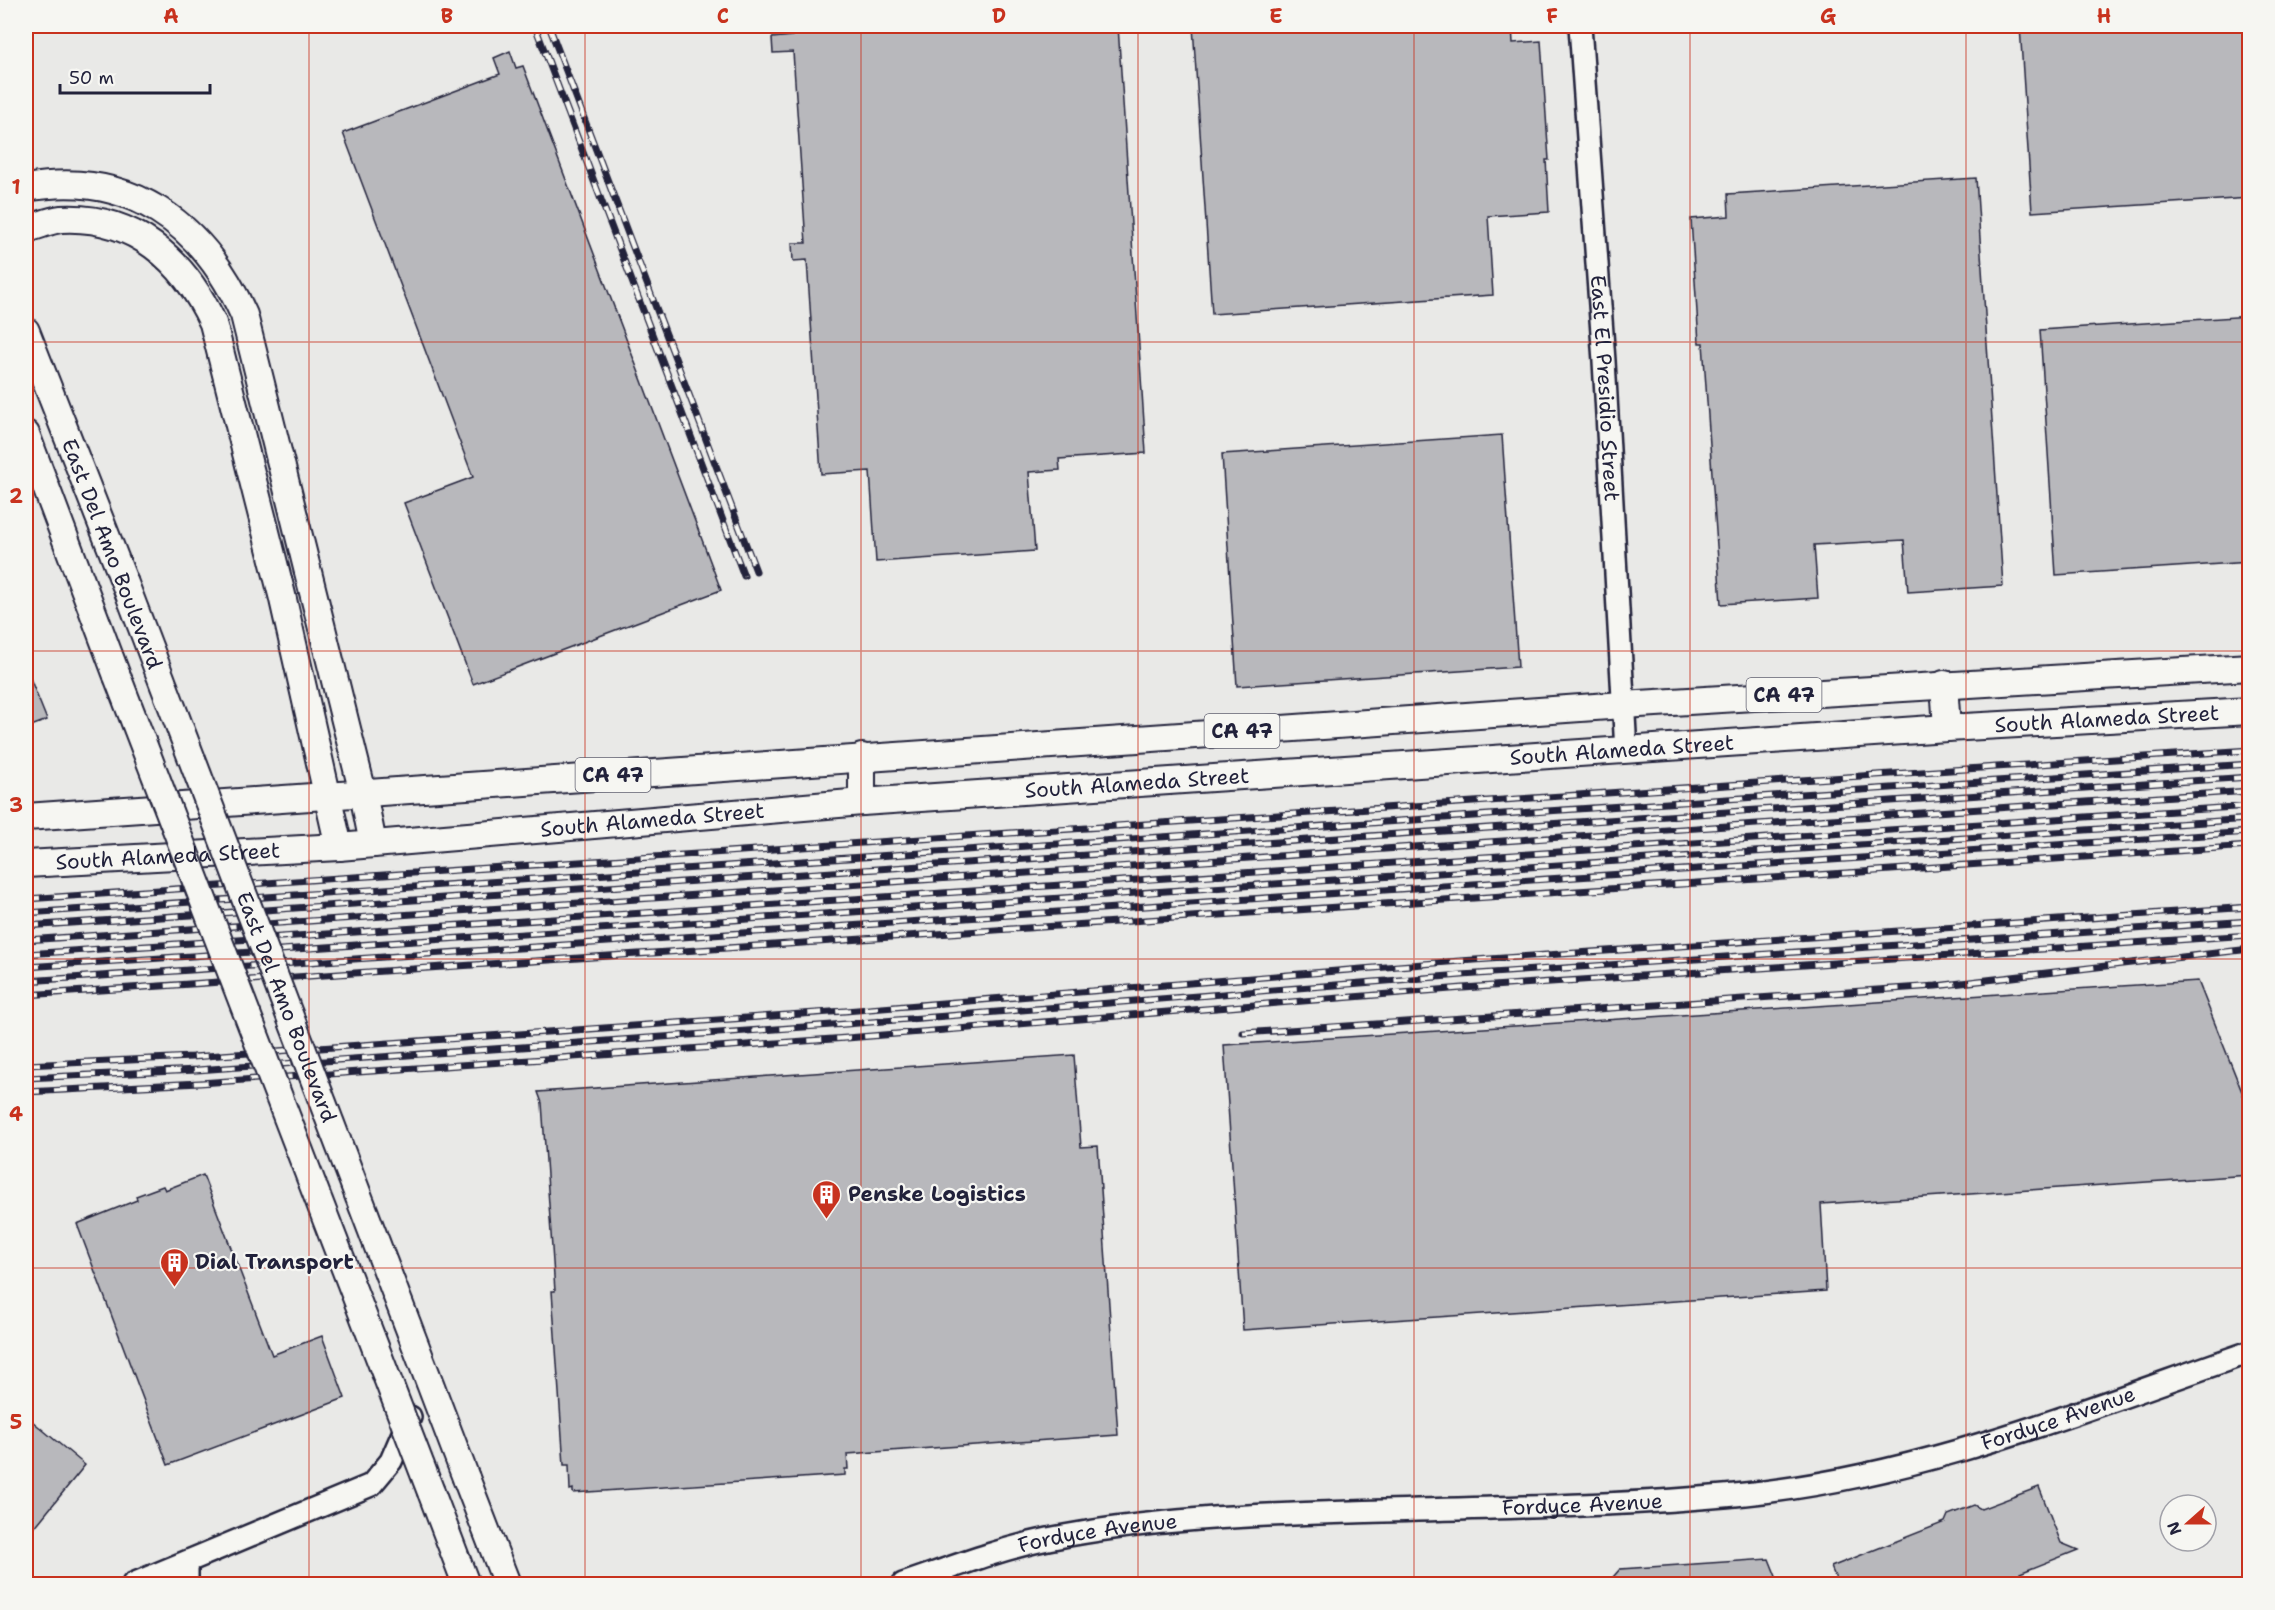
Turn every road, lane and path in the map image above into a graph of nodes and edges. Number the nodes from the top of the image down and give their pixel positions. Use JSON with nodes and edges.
{"nodes":[{"id":1,"x":1580,"y":26,"type":"edge"},
{"id":2,"x":26,"y":188,"type":"edge"},
{"id":3,"x":26,"y":229,"type":"edge"},
{"id":4,"x":26,"y":330,"type":"edge"},
{"id":5,"x":26,"y":434,"type":"edge"},
{"id":6,"x":2250,"y":667,"type":"edge"},
{"id":7,"x":1944,"y":684,"type":"junction"},
{"id":8,"x":1623,"y":705,"type":"junction"},
{"id":9,"x":2250,"y":711,"type":"edge"},
{"id":10,"x":1947,"y":728,"type":"junction"},
{"id":11,"x":1626,"y":751,"type":"junction"},
{"id":12,"x":862,"y":758,"type":"junction"},
{"id":13,"x":363,"y":793,"type":"junction"},
{"id":14,"x":328,"y":795,"type":"junction"},
{"id":15,"x":862,"y":802,"type":"junction"},
{"id":16,"x":26,"y":818,"type":"edge"},
{"id":17,"x":373,"y":844,"type":"junction"},
{"id":18,"x":339,"y":848,"type":"junction"},
{"id":19,"x":26,"y":864,"type":"edge"},
{"id":20,"x":330,"y":1200,"type":"dead end"},
{"id":21,"x":2250,"y":1352,"type":"edge"},
{"id":22,"x":187,"y":1562,"type":"junction"},
{"id":23,"x":133,"y":1584,"type":"edge"},
{"id":24,"x":188,"y":1584,"type":"edge"},
{"id":25,"x":466,"y":1584,"type":"edge"},
{"id":26,"x":507,"y":1584,"type":"edge"},
{"id":27,"x":903,"y":1584,"type":"edge"}],
"edges":[{"from":1,"to":8,"type":"street","name":"East El Presidio Street"},
{"from":2,"to":13,"type":"main road"},
{"from":3,"to":14,"type":"main road"},
{"from":4,"to":26,"type":"main road","name":"East Del Amo Boulevard","bridge":true},
{"from":5,"to":25,"type":"main road","name":"East Del Amo Boulevard","bridge":true},
{"from":6,"to":7,"type":"main road","name":"South Alameda Street","number":"CA 47"},
{"from":7,"to":8,"type":"main road","name":"South Alameda Street","number":"CA 47"},
{"from":7,"to":10,"type":"main road"},
{"from":8,"to":11,"type":"street","name":"East El Presidio Street"},
{"from":8,"to":12,"type":"main road","name":"South Alameda Street","number":"CA 47"},
{"from":9,"to":10,"type":"main road","name":"South Alameda Street","number":"CA 47"},
{"from":10,"to":11,"type":"main road","name":"South Alameda Street","number":"CA 47"},
{"from":11,"to":15,"type":"main road","name":"South Alameda Street","number":"CA 47"},
{"from":12,"to":13,"type":"main road","name":"South Alameda Street","number":"CA 47"},
{"from":12,"to":15,"type":"main road"},
{"from":13,"to":14,"type":"main road","name":"South Alameda Street","number":"CA 47"},
{"from":13,"to":17,"type":"main road"},
{"from":14,"to":16,"type":"main road","name":"South Alameda Street","number":"CA 47"},
{"from":14,"to":18,"type":"main road"},
{"from":15,"to":17,"type":"main road","name":"South Alameda Street","number":"CA 47"},
{"from":17,"to":18,"type":"main road","name":"South Alameda Street","number":"CA 47"},
{"from":18,"to":19,"type":"main road","name":"South Alameda Street","number":"CA 47"},
{"from":20,"to":22,"type":"street"},
{"from":21,"to":27,"type":"street","name":"Fordyce Avenue"},
{"from":22,"to":23,"type":"street"},
{"from":22,"to":24,"type":"street"}]}
